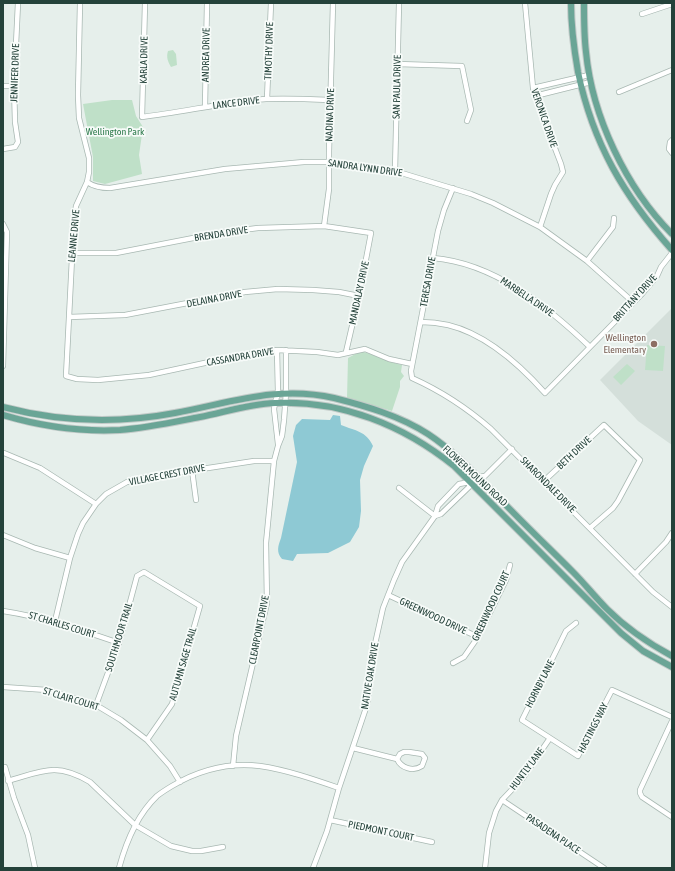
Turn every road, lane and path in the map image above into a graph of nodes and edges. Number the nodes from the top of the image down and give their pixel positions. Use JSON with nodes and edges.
{"nodes":[{"id":1,"x":18,"y":3,"type":"edge"},
{"id":2,"x":80,"y":3,"type":"edge"},
{"id":3,"x":145,"y":3,"type":"edge"},
{"id":4,"x":207,"y":3,"type":"edge"},
{"id":5,"x":271,"y":3,"type":"edge"},
{"id":6,"x":333,"y":3,"type":"edge"},
{"id":7,"x":399,"y":3,"type":"edge"},
{"id":8,"x":525,"y":3,"type":"edge"},
{"id":9,"x":571,"y":3,"type":"edge"},
{"id":10,"x":584,"y":3,"type":"edge"},
{"id":11,"x":672,"y":4,"type":"edge"},
{"id":12,"x":642,"y":14,"type":"dead end"},
{"id":13,"x":397,"y":64,"type":"junction"},
{"id":14,"x":672,"y":70,"type":"edge"},
{"id":15,"x":589,"y":75,"type":"junction"},
{"id":16,"x":580,"y":78,"type":"junction"},
{"id":17,"x":591,"y":82,"type":"junction"},
{"id":18,"x":580,"y":85,"type":"junction"},
{"id":19,"x":3,"y":86,"type":"edge"},
{"id":20,"x":14,"y":86,"type":"junction"},
{"id":21,"x":533,"y":88,"type":"junction"},
{"id":22,"x":619,"y":92,"type":"dead end"},
{"id":23,"x":534,"y":96,"type":"junction"},
{"id":24,"x":267,"y":99,"type":"junction"},
{"id":25,"x":330,"y":100,"type":"junction"},
{"id":26,"x":205,"y":107,"type":"junction"},
{"id":27,"x":142,"y":117,"type":"joint"},
{"id":28,"x":467,"y":121,"type":"dead end"},
{"id":29,"x":671,"y":141,"type":"edge"},
{"id":30,"x":3,"y":149,"type":"edge"},
{"id":31,"x":672,"y":153,"type":"edge"},
{"id":32,"x":329,"y":162,"type":"junction"},
{"id":33,"x":396,"y":171,"type":"junction"},
{"id":34,"x":87,"y":182,"type":"junction"},
{"id":35,"x":453,"y":188,"type":"junction"},
{"id":36,"x":614,"y":218,"type":"dead end"},
{"id":37,"x":3,"y":224,"type":"edge"},
{"id":38,"x":324,"y":226,"type":"junction"},
{"id":39,"x":540,"y":227,"type":"junction"},
{"id":40,"x":371,"y":233,"type":"joint"},
{"id":41,"x":672,"y":234,"type":"edge"},
{"id":42,"x":672,"y":250,"type":"edge"},
{"id":43,"x":72,"y":253,"type":"junction"},
{"id":44,"x":672,"y":253,"type":"edge"},
{"id":45,"x":432,"y":258,"type":"junction"},
{"id":46,"x":587,"y":260,"type":"junction"},
{"id":47,"x":359,"y":296,"type":"junction"},
{"id":48,"x":633,"y":302,"type":"junction"},
{"id":49,"x":69,"y":317,"type":"junction"},
{"id":50,"x":421,"y":322,"type":"junction"},
{"id":51,"x":4,"y":340,"type":"edge"},
{"id":52,"x":590,"y":347,"type":"junction"},
{"id":53,"x":276,"y":350,"type":"junction"},
{"id":54,"x":286,"y":350,"type":"junction"},
{"id":55,"x":346,"y":352,"type":"junction"},
{"id":56,"x":412,"y":364,"type":"junction"},
{"id":57,"x":3,"y":366,"type":"edge"},
{"id":58,"x":66,"y":376,"type":"joint"},
{"id":59,"x":412,"y":378,"type":"joint"},
{"id":60,"x":278,"y":393,"type":"junction"},
{"id":61,"x":286,"y":393,"type":"junction"},
{"id":62,"x":275,"y":403,"type":"junction"},
{"id":63,"x":286,"y":403,"type":"junction"},
{"id":64,"x":3,"y":407,"type":"edge"},
{"id":65,"x":3,"y":415,"type":"edge"},
{"id":66,"x":278,"y":446,"type":"junction"},
{"id":67,"x":512,"y":450,"type":"junction"},
{"id":68,"x":4,"y":453,"type":"dead end"},
{"id":69,"x":274,"y":461,"type":"junction"},
{"id":70,"x":192,"y":470,"type":"junction"},
{"id":71,"x":478,"y":477,"type":"junction"},
{"id":72,"x":544,"y":481,"type":"junction"},
{"id":73,"x":470,"y":482,"type":"junction"},
{"id":74,"x":400,"y":488,"type":"dead end"},
{"id":75,"x":196,"y":500,"type":"dead end"},
{"id":76,"x":96,"y":504,"type":"junction"},
{"id":77,"x":435,"y":516,"type":"junction"},
{"id":78,"x":590,"y":528,"type":"junction"},
{"id":79,"x":672,"y":533,"type":"edge"},
{"id":80,"x":3,"y":535,"type":"edge"},
{"id":81,"x":70,"y":558,"type":"junction"},
{"id":82,"x":510,"y":564,"type":"dead end"},
{"id":83,"x":634,"y":574,"type":"junction"},
{"id":84,"x":388,"y":595,"type":"junction"},
{"id":85,"x":200,"y":606,"type":"joint"},
{"id":86,"x":672,"y":607,"type":"edge"},
{"id":87,"x":3,"y":611,"type":"edge"},
{"id":88,"x":55,"y":621,"type":"junction"},
{"id":89,"x":576,"y":623,"type":"dead end"},
{"id":90,"x":478,"y":637,"type":"junction"},
{"id":91,"x":119,"y":643,"type":"junction"},
{"id":92,"x":672,"y":656,"type":"edge"},
{"id":93,"x":453,"y":663,"type":"dead end"},
{"id":94,"x":672,"y":667,"type":"edge"},
{"id":95,"x":3,"y":687,"type":"edge"},
{"id":96,"x":96,"y":705,"type":"junction"},
{"id":97,"x":672,"y":718,"type":"edge"},
{"id":98,"x":672,"y":721,"type":"edge"},
{"id":99,"x":550,"y":738,"type":"junction"},
{"id":100,"x":147,"y":740,"type":"junction"},
{"id":101,"x":353,"y":748,"type":"junction"},
{"id":102,"x":397,"y":759,"type":"junction"},
{"id":103,"x":233,"y":766,"type":"junction"},
{"id":104,"x":5,"y":767,"type":"dead end"},
{"id":105,"x":8,"y":781,"type":"junction"},
{"id":106,"x":180,"y":782,"type":"junction"},
{"id":107,"x":339,"y":788,"type":"junction"},
{"id":108,"x":502,"y":800,"type":"junction"},
{"id":109,"x":672,"y":817,"type":"edge"},
{"id":110,"x":330,"y":820,"type":"junction"},
{"id":111,"x":135,"y":825,"type":"junction"},
{"id":112,"x":432,"y":842,"type":"dead end"},
{"id":113,"x":222,"y":847,"type":"dead end"},
{"id":114,"x":35,"y":868,"type":"edge"},
{"id":115,"x":119,"y":868,"type":"edge"},
{"id":116,"x":313,"y":868,"type":"edge"},
{"id":117,"x":484,"y":868,"type":"edge"},
{"id":118,"x":604,"y":868,"type":"edge"}],
"edges":[{"from":1,"to":20,"type":"street","name":"JENNIFER DRIVE"},
{"from":2,"to":34,"type":"street","name":"LEANNE DRIVE"},
{"from":3,"to":27,"type":"street","name":"KARLA DRIVE"},
{"from":4,"to":26,"type":"street","name":"ANDREA DRIVE"},
{"from":5,"to":24,"type":"street","name":"TIMOTHY DRIVE"},
{"from":6,"to":25,"type":"street","name":"NADINA DRIVE"},
{"from":7,"to":13,"type":"street","name":"SAN PAULA DRIVE"},
{"from":8,"to":21,"type":"street","name":"VERONICA DRIVE"},
{"from":9,"to":16,"type":"main road"},
{"from":10,"to":15,"type":"main road"},
{"from":11,"to":12,"type":"street"},
{"from":13,"to":28,"type":"street"},
{"from":13,"to":33,"type":"street","name":"SAN PAULA DRIVE"},
{"from":14,"to":22,"type":"street"},
{"from":15,"to":16,"type":"street"},
{"from":15,"to":17,"type":"main road"},
{"from":16,"to":18,"type":"main road"},
{"from":16,"to":21,"type":"street"},
{"from":17,"to":18,"type":"street"},
{"from":17,"to":41,"type":"main road"},
{"from":18,"to":23,"type":"street"},
{"from":18,"to":42,"type":"main road"},
{"from":19,"to":20,"type":"street"},
{"from":20,"to":30,"type":"street","name":"JENNIFER DRIVE"},
{"from":21,"to":23,"type":"street","name":"VERONICA DRIVE"},
{"from":23,"to":39,"type":"street","name":"VERONICA DRIVE"},
{"from":24,"to":25,"type":"street","name":"LANCE DRIVE"},
{"from":24,"to":26,"type":"street","name":"LANCE DRIVE"},
{"from":25,"to":32,"type":"street","name":"NADINA DRIVE"},
{"from":26,"to":27,"type":"street","name":"LANCE DRIVE"},
{"from":29,"to":31,"type":"street"},
{"from":32,"to":33,"type":"street","name":"SANDRA LYNN DRIVE"},
{"from":32,"to":34,"type":"street","name":"SANDRA LYNN DRIVE"},
{"from":32,"to":38,"type":"street","name":"NADINA DRIVE"},
{"from":33,"to":35,"type":"street","name":"SANDRA LYNN DRIVE"},
{"from":34,"to":43,"type":"street","name":"LEANNE DRIVE"},
{"from":35,"to":39,"type":"street","name":"SANDRA LYNN DRIVE"},
{"from":35,"to":45,"type":"street","name":"TERESA DRIVE"},
{"from":36,"to":46,"type":"street"},
{"from":37,"to":51,"type":"street"},
{"from":38,"to":40,"type":"street","name":"BRENDA DRIVE"},
{"from":38,"to":43,"type":"street","name":"BRENDA DRIVE"},
{"from":39,"to":46,"type":"street","name":"SANDRA LYNN DRIVE"},
{"from":40,"to":47,"type":"street","name":"MANDALAY DRIVE"},
{"from":43,"to":49,"type":"street","name":"LEANNE DRIVE"},
{"from":44,"to":48,"type":"street","name":"BRITTANY DRIVE"},
{"from":45,"to":50,"type":"street","name":"TERESA DRIVE"},
{"from":45,"to":52,"type":"street","name":"MARBELLA DRIVE"},
{"from":46,"to":48,"type":"street","name":"SANDRA LYNN DRIVE"},
{"from":47,"to":49,"type":"street","name":"DELAINA DRIVE"},
{"from":47,"to":55,"type":"street","name":"MANDALAY DRIVE"},
{"from":48,"to":52,"type":"street","name":"BRITTANY DRIVE"},
{"from":49,"to":58,"type":"street","name":"LEANNE DRIVE"},
{"from":50,"to":52,"type":"street","name":"BRITTANY DRIVE"},
{"from":50,"to":56,"type":"street","name":"TERESA DRIVE"},
{"from":51,"to":57,"type":"street"},
{"from":53,"to":54,"type":"street","name":"CASSANDRA DRIVE"},
{"from":53,"to":58,"type":"street","name":"CASSANDRA DRIVE"},
{"from":53,"to":60,"type":"street","name":"CLEARPOINT DRIVE"},
{"from":54,"to":55,"type":"street","name":"CASSANDRA DRIVE"},
{"from":54,"to":61,"type":"street","name":"CLEARPOINT DRIVE"},
{"from":55,"to":56,"type":"street","name":"CASSANDRA DRIVE"},
{"from":56,"to":59,"type":"street","name":"TERESA DRIVE"},
{"from":59,"to":67,"type":"street","name":"SHARONDALE DRIVE"},
{"from":60,"to":61,"type":"main road","name":"FLOWER MOUND ROAD"},
{"from":60,"to":62,"type":"street","name":"CLEARPOINT DRIVE"},
{"from":60,"to":64,"type":"main road","name":"FLOWER MOUND ROAD"},
{"from":61,"to":63,"type":"street","name":"CLEARPOINT DRIVE"},
{"from":61,"to":71,"type":"main road","name":"FLOWER MOUND ROAD"},
{"from":62,"to":63,"type":"main road","name":"FLOWER MOUND ROAD"},
{"from":62,"to":65,"type":"main road","name":"FLOWER MOUND ROAD"},
{"from":62,"to":66,"type":"street","name":"CLEARPOINT DRIVE"},
{"from":63,"to":66,"type":"street","name":"CLEARPOINT DRIVE"},
{"from":63,"to":73,"type":"main road","name":"FLOWER MOUND ROAD"},
{"from":66,"to":69,"type":"street","name":"CLEARPOINT DRIVE"},
{"from":67,"to":71,"type":"street","name":"NATIVE OAK DRIVE"},
{"from":67,"to":72,"type":"street","name":"SHARONDALE DRIVE"},
{"from":68,"to":76,"type":"street"},
{"from":69,"to":70,"type":"street","name":"VILLAGE CREST DRIVE"},
{"from":69,"to":103,"type":"street","name":"CLEARPOINT DRIVE"},
{"from":70,"to":75,"type":"street"},
{"from":70,"to":76,"type":"street","name":"VILLAGE CREST DRIVE"},
{"from":71,"to":73,"type":"street","name":"NATIVE OAK DRIVE"},
{"from":71,"to":92,"type":"main road","name":"FLOWER MOUND ROAD"},
{"from":72,"to":78,"type":"street","name":"SHARONDALE DRIVE"},
{"from":72,"to":78,"type":"street","name":"BETH DRIVE"},
{"from":73,"to":77,"type":"street","name":"NATIVE OAK DRIVE"},
{"from":73,"to":77,"type":"street","name":"NATIVE OAK DRIVE"},
{"from":73,"to":94,"type":"main road","name":"FLOWER MOUND ROAD"},
{"from":74,"to":77,"type":"street"},
{"from":76,"to":81,"type":"street","name":"VILLAGE CREST DRIVE"},
{"from":77,"to":84,"type":"street","name":"NATIVE OAK DRIVE"},
{"from":78,"to":83,"type":"street","name":"SHARONDALE DRIVE"},
{"from":79,"to":83,"type":"street"},
{"from":80,"to":81,"type":"street"},
{"from":81,"to":88,"type":"street","name":"VILLAGE CREST DRIVE"},
{"from":82,"to":90,"type":"street","name":"GREENWOOD COURT"},
{"from":83,"to":86,"type":"street","name":"SHARONDALE DRIVE"},
{"from":84,"to":90,"type":"street","name":"GREENWOOD DRIVE"},
{"from":84,"to":101,"type":"street","name":"NATIVE OAK DRIVE"},
{"from":85,"to":91,"type":"street","name":"SOUTHMOOR TRAIL"},
{"from":85,"to":100,"type":"street","name":"AUTUMN SAGE TRAIL"},
{"from":87,"to":88,"type":"street","name":"ST CHARLES COURT"},
{"from":88,"to":91,"type":"street","name":"ST CHARLES COURT"},
{"from":89,"to":99,"type":"street","name":"HORNBY LANE"},
{"from":90,"to":93,"type":"street","name":"GREENWOOD COURT"},
{"from":91,"to":96,"type":"street","name":"SOUTHMOOR TRAIL"},
{"from":95,"to":96,"type":"street","name":"ST CLAIR COURT"},
{"from":96,"to":100,"type":"street","name":"ST CLAIR COURT"},
{"from":97,"to":99,"type":"street","name":"HASTINGS WAY"},
{"from":98,"to":109,"type":"street"},
{"from":99,"to":108,"type":"street","name":"HUNTLY LANE"},
{"from":100,"to":106,"type":"street","name":"ST CLAIR COURT"},
{"from":101,"to":102,"type":"street"},
{"from":101,"to":107,"type":"street","name":"NATIVE OAK DRIVE"},
{"from":102,"to":102,"type":"street"},
{"from":103,"to":106,"type":"street"},
{"from":103,"to":107,"type":"street"},
{"from":104,"to":105,"type":"street"},
{"from":105,"to":111,"type":"street"},
{"from":105,"to":114,"type":"street"},
{"from":106,"to":111,"type":"street"},
{"from":107,"to":110,"type":"street","name":"NATIVE OAK DRIVE"},
{"from":108,"to":117,"type":"street","name":"HUNTLY LANE"},
{"from":108,"to":118,"type":"street","name":"PASADENA PLACE"},
{"from":110,"to":112,"type":"street","name":"PIEDMONT COURT"},
{"from":110,"to":116,"type":"street","name":"NATIVE OAK DRIVE"},
{"from":111,"to":113,"type":"street"},
{"from":111,"to":115,"type":"street"}]}
